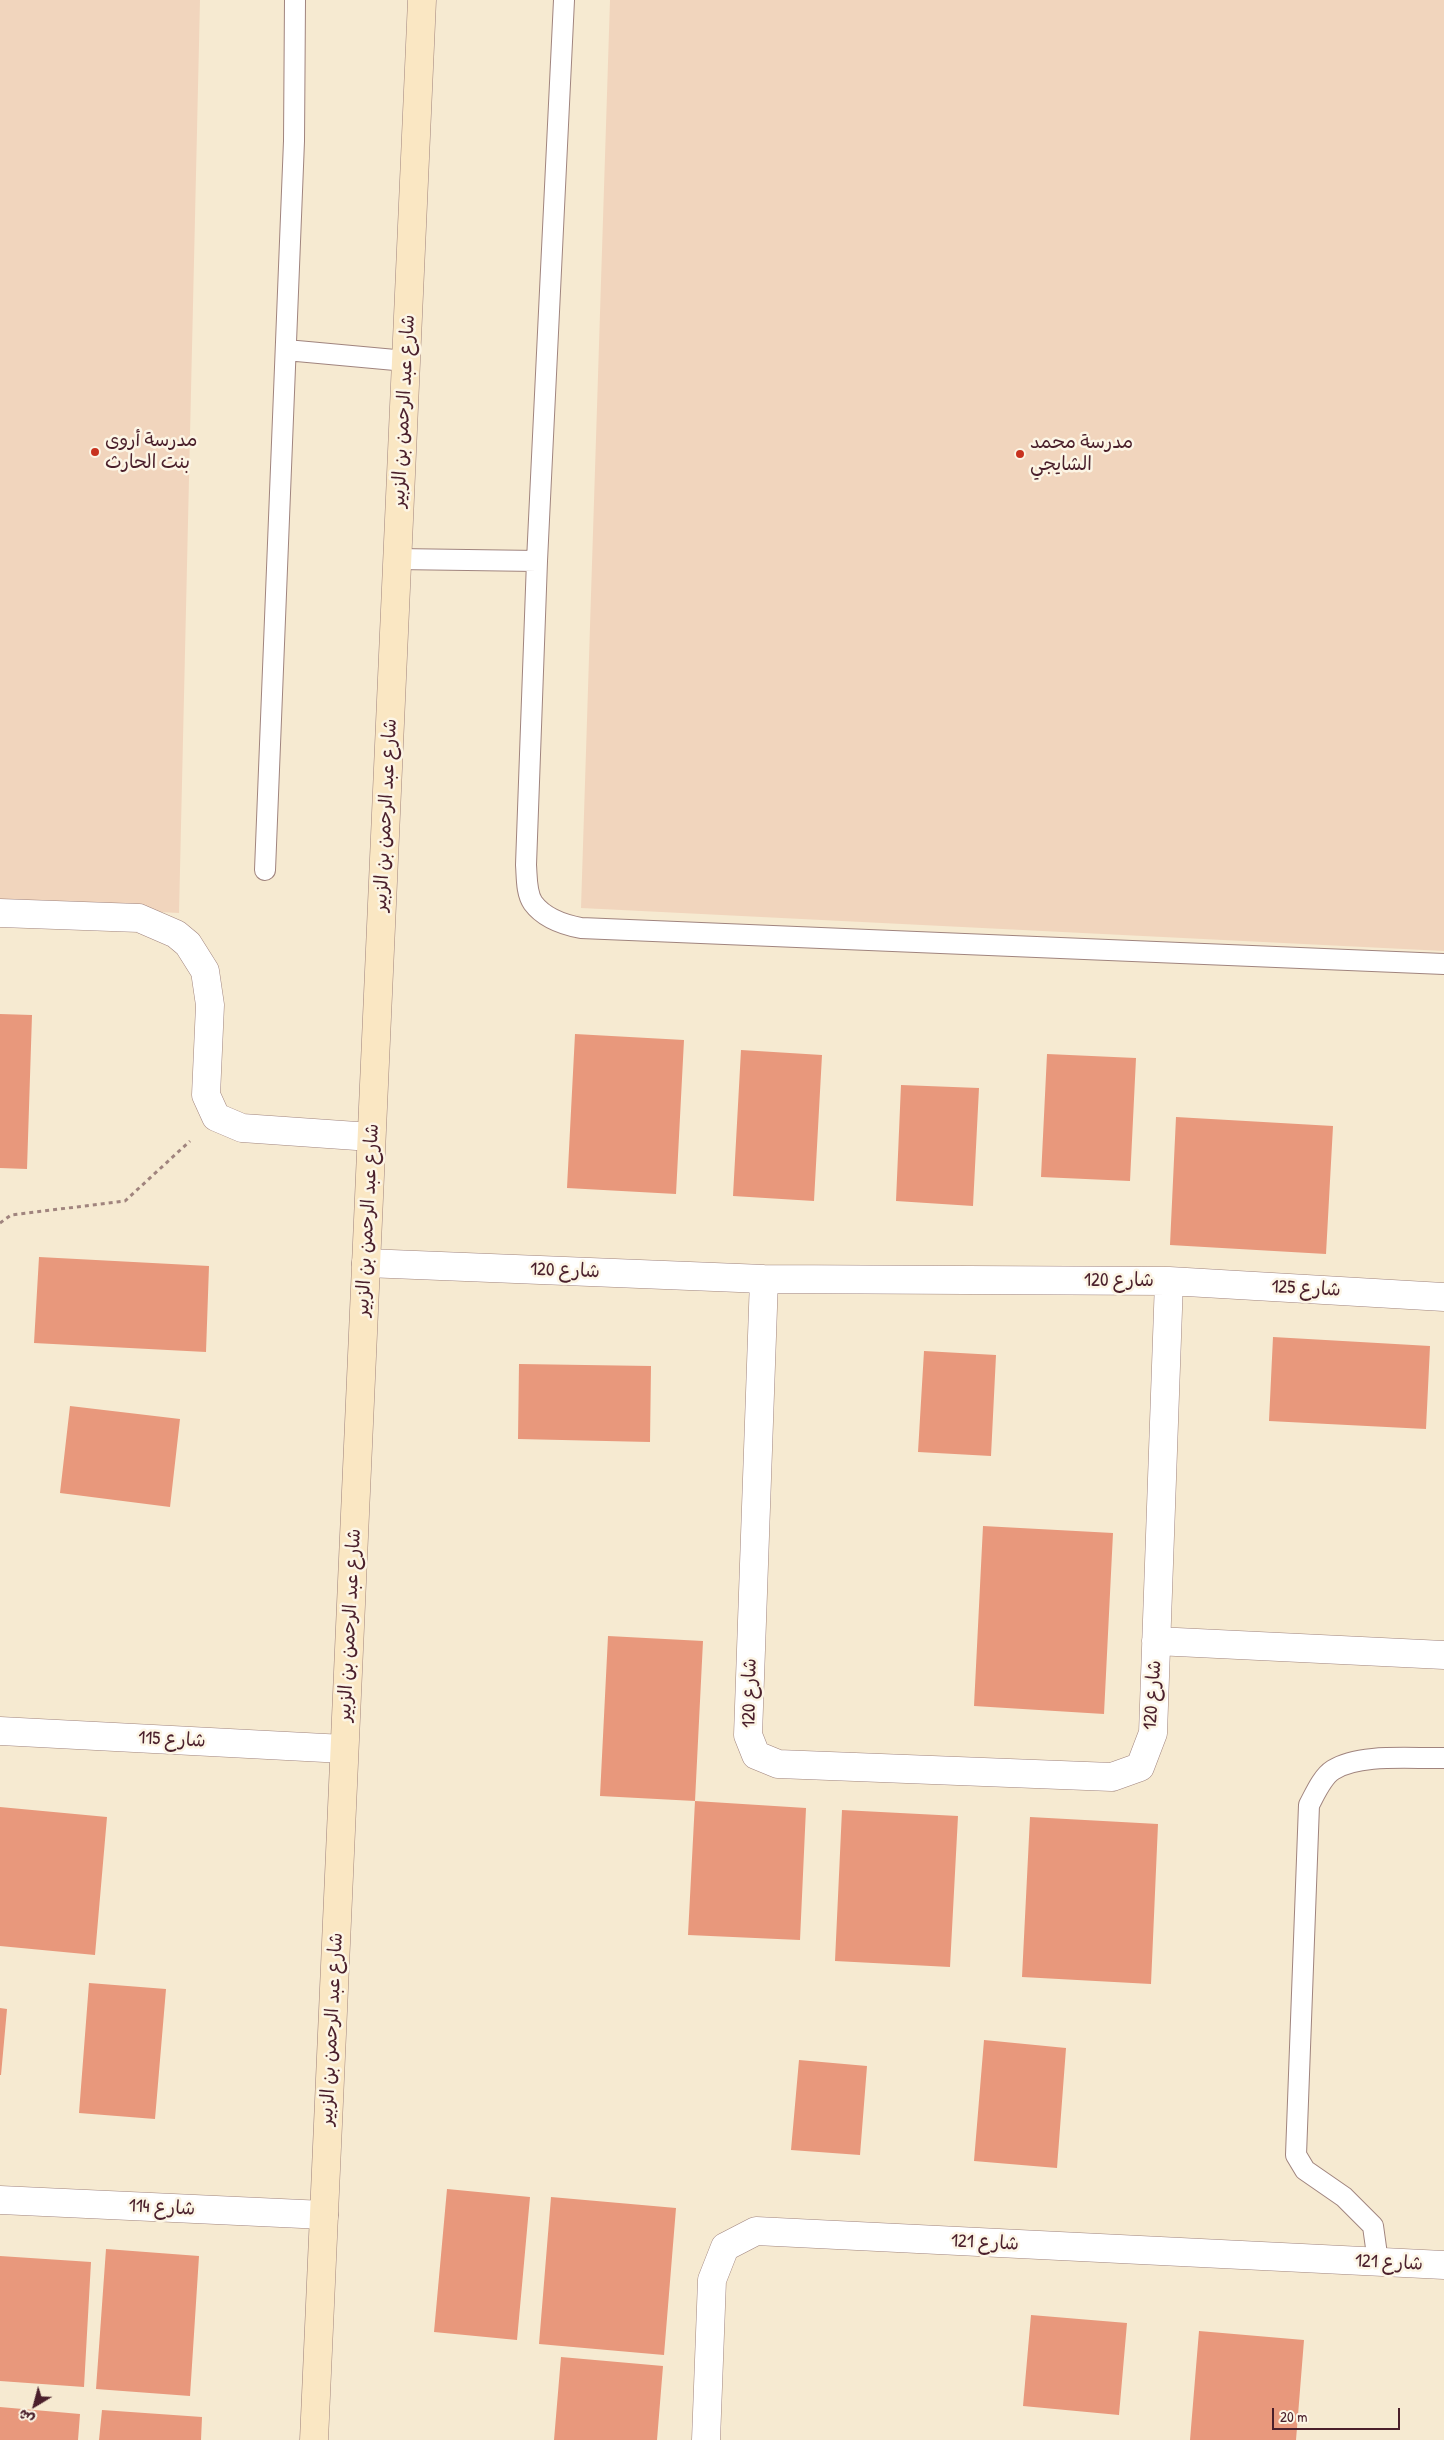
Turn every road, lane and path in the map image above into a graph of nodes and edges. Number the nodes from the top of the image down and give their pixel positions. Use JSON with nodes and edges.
{"nodes":[{"id":1,"x":296,"y":0,"type":"edge"},
{"id":2,"x":422,"y":0,"type":"edge"},
{"id":3,"x":564,"y":0,"type":"edge"},
{"id":4,"x":286,"y":350,"type":"junction"},
{"id":5,"x":406,"y":360,"type":"junction"},
{"id":6,"x":397,"y":559,"type":"junction"},
{"id":7,"x":537,"y":561,"type":"junction"},
{"id":8,"x":265,"y":870,"type":"dead end"},
{"id":9,"x":0,"y":913,"type":"edge"},
{"id":10,"x":1444,"y":964,"type":"edge"},
{"id":11,"x":216,"y":1117,"type":"junction"},
{"id":12,"x":371,"y":1136,"type":"junction"},
{"id":13,"x":0,"y":1223,"type":"edge"},
{"id":14,"x":366,"y":1263,"type":"junction"},
{"id":15,"x":764,"y":1279,"type":"junction"},
{"id":16,"x":1169,"y":1281,"type":"junction"},
{"id":17,"x":1444,"y":1297,"type":"edge"},
{"id":18,"x":1156,"y":1641,"type":"junction"},
{"id":19,"x":1444,"y":1655,"type":"edge"},
{"id":20,"x":0,"y":1732,"type":"edge"},
{"id":21,"x":344,"y":1748,"type":"junction"},
{"id":22,"x":1444,"y":1758,"type":"edge"},
{"id":23,"x":0,"y":2200,"type":"edge"},
{"id":24,"x":324,"y":2215,"type":"junction"},
{"id":25,"x":1378,"y":2262,"type":"junction"},
{"id":26,"x":1444,"y":2265,"type":"edge"},
{"id":27,"x":314,"y":2440,"type":"edge"},
{"id":28,"x":706,"y":2440,"type":"edge"}],
"edges":[{"from":1,"to":4,"type":"lane"},
{"from":2,"to":5,"type":"street","name":"شارع عبد الرحمن بن الزبير"},
{"from":3,"to":7,"type":"lane"},
{"from":4,"to":5,"type":"lane"},
{"from":4,"to":8,"type":"lane"},
{"from":5,"to":6,"type":"street","name":"شارع عبد الرحمن بن الزبير"},
{"from":6,"to":7,"type":"lane"},
{"from":6,"to":12,"type":"street","name":"شارع عبد الرحمن بن الزبير"},
{"from":7,"to":10,"type":"lane"},
{"from":9,"to":11,"type":"street"},
{"from":11,"to":12,"type":"street"},
{"from":11,"to":13,"type":"path"},
{"from":12,"to":14,"type":"street","name":"شارع عبد الرحمن بن الزبير"},
{"from":14,"to":15,"type":"street","name":"شارع 120"},
{"from":14,"to":21,"type":"street","name":"شارع عبد الرحمن بن الزبير"},
{"from":15,"to":16,"type":"street","name":"شارع 120"},
{"from":15,"to":18,"type":"street","name":"شارع 120"},
{"from":16,"to":17,"type":"street","name":"شارع 125"},
{"from":16,"to":18,"type":"street","name":"شارع 120"},
{"from":18,"to":19,"type":"street"},
{"from":20,"to":21,"type":"street","name":"شارع 115"},
{"from":21,"to":24,"type":"street","name":"شارع عبد الرحمن بن الزبير"},
{"from":22,"to":25,"type":"lane"},
{"from":23,"to":24,"type":"street","name":"شارع 114"},
{"from":24,"to":27,"type":"street","name":"شارع عبد الرحمن بن الزبير"},
{"from":25,"to":26,"type":"street","name":"شارع 121"},
{"from":25,"to":28,"type":"street","name":"شارع 121"}]}
